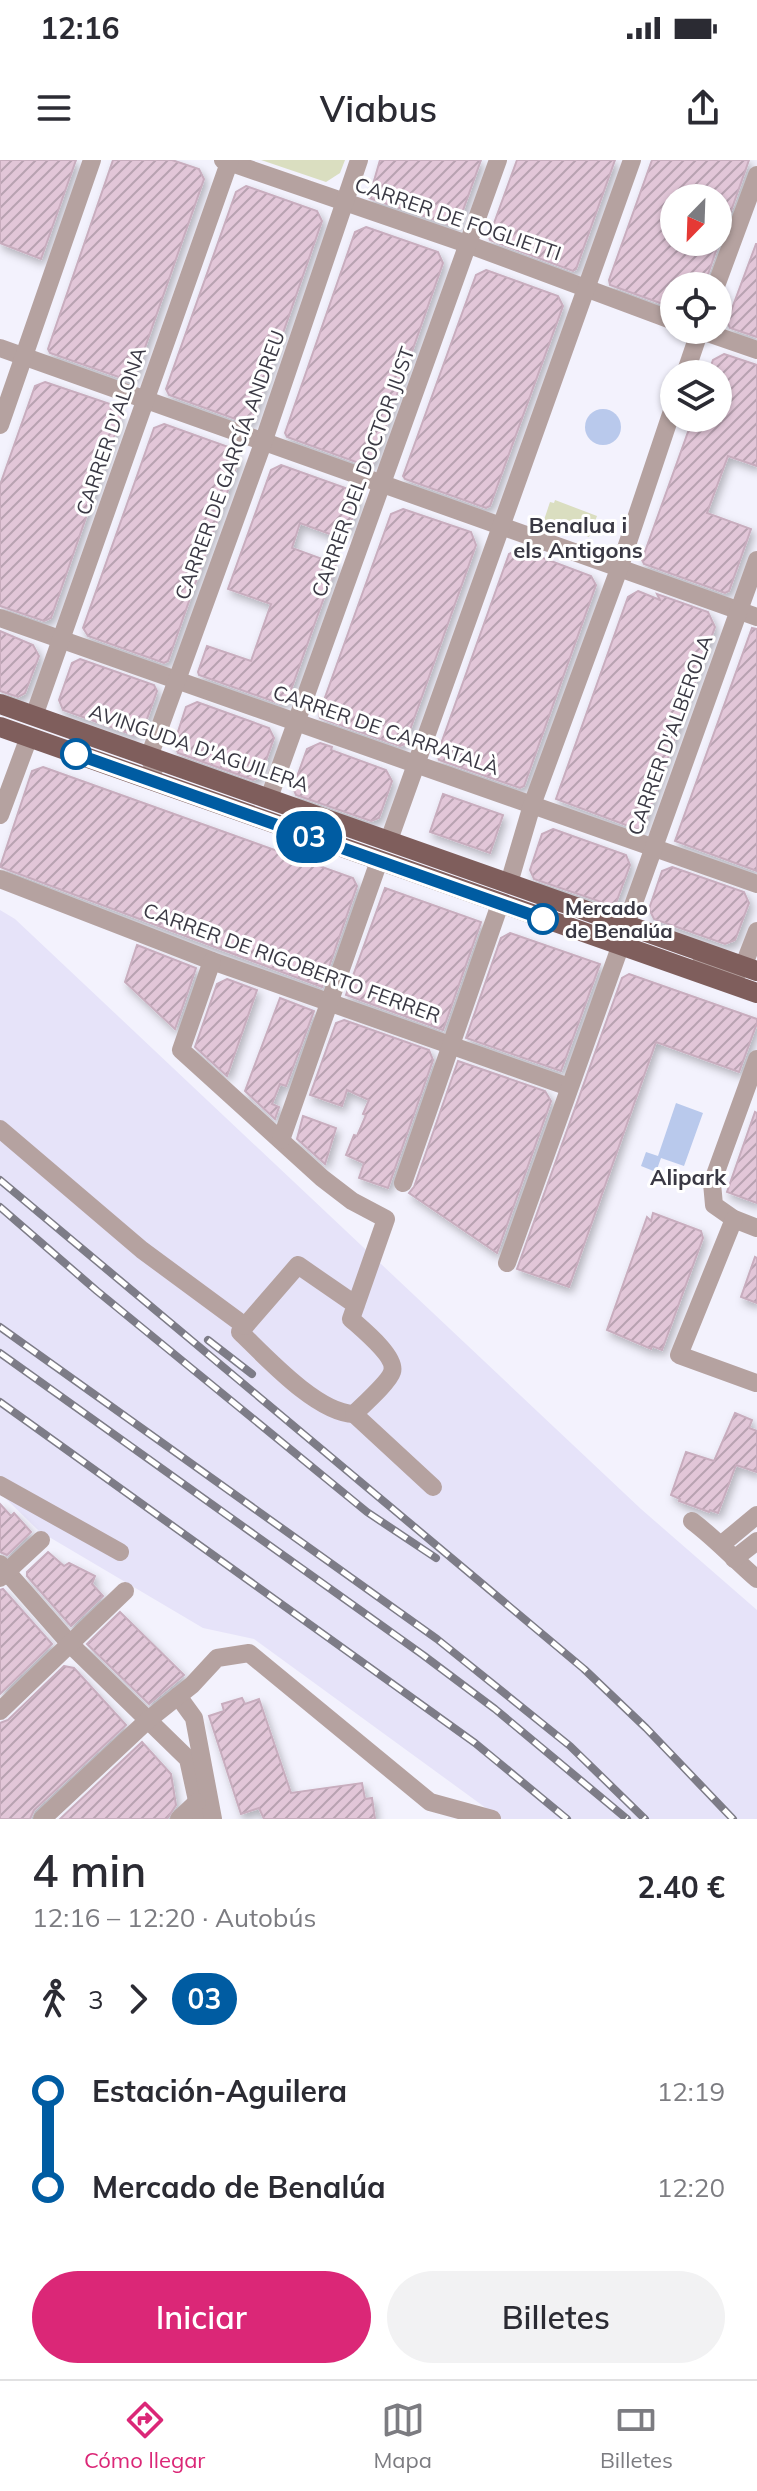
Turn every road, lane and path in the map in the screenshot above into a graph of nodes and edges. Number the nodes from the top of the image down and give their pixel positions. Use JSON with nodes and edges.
{"nodes":[{"id":1,"x":92,"y":160,"type":"edge"},
{"id":2,"x":359,"y":160,"type":"edge"},
{"id":3,"x":498,"y":160,"type":"edge"},
{"id":4,"x":632,"y":160,"type":"edge"},
{"id":5,"x":228,"y":161,"type":"edge"},
{"id":6,"x":757,"y":175,"type":"edge"},
{"id":7,"x":344,"y":202,"type":"junction"},
{"id":8,"x":467,"y":244,"type":"junction"},
{"id":9,"x":721,"y":272,"type":"edge"},
{"id":10,"x":587,"y":288,"type":"junction"},
{"id":11,"x":660,"y":316,"type":"edge"},
{"id":12,"x":732,"y":341,"type":"edge"},
{"id":13,"x":0,"y":348,"type":"edge"},
{"id":14,"x":757,"y":350,"type":"edge"},
{"id":15,"x":24,"y":356,"type":"junction"},
{"id":16,"x":146,"y":399,"type":"junction"},
{"id":17,"x":0,"y":425,"type":"edge"},
{"id":18,"x":665,"y":432,"type":"edge"},
{"id":19,"x":263,"y":443,"type":"junction"},
{"id":20,"x":382,"y":483,"type":"junction"},
{"id":21,"x":502,"y":526,"type":"junction"},
{"id":22,"x":757,"y":560,"type":"edge"},
{"id":23,"x":619,"y":569,"type":"junction"},
{"id":24,"x":738,"y":611,"type":"junction"},
{"id":25,"x":757,"y":617,"type":"edge"},
{"id":26,"x":0,"y":618,"type":"edge"},
{"id":27,"x":61,"y":639,"type":"junction"},
{"id":28,"x":176,"y":680,"type":"junction"},
{"id":29,"x":0,"y":704,"type":"edge"},
{"id":30,"x":34,"y":716,"type":"junction"},
{"id":31,"x":296,"y":722,"type":"junction"},
{"id":32,"x":0,"y":727,"type":"edge"},
{"id":33,"x":29,"y":737,"type":"junction"},
{"id":34,"x":149,"y":757,"type":"junction"},
{"id":35,"x":416,"y":764,"type":"junction"},
{"id":36,"x":159,"y":784,"type":"junction"},
{"id":37,"x":269,"y":798,"type":"junction"},
{"id":38,"x":532,"y":805,"type":"junction"},
{"id":39,"x":0,"y":815,"type":"edge"},
{"id":40,"x":389,"y":840,"type":"junction"},
{"id":41,"x":652,"y":847,"type":"junction"},
{"id":42,"x":379,"y":861,"type":"junction"},
{"id":43,"x":0,"y":879,"type":"edge"},
{"id":44,"x":509,"y":883,"type":"junction"},
{"id":45,"x":757,"y":884,"type":"edge"},
{"id":46,"x":500,"y":904,"type":"junction"},
{"id":47,"x":757,"y":931,"type":"edge"},
{"id":48,"x":623,"y":935,"type":"junction"},
{"id":49,"x":212,"y":961,"type":"junction"},
{"id":50,"x":750,"y":969,"type":"edge"},
{"id":51,"x":757,"y":993,"type":"edge"},
{"id":52,"x":330,"y":1001,"type":"junction"},
{"id":53,"x":451,"y":1044,"type":"junction"},
{"id":54,"x":757,"y":1059,"type":"edge"},
{"id":55,"x":569,"y":1087,"type":"junction"},
{"id":56,"x":0,"y":1129,"type":"edge"},
{"id":57,"x":281,"y":1140,"type":"junction"},
{"id":58,"x":403,"y":1183,"type":"dead end"},
{"id":59,"x":734,"y":1219,"type":"junction"},
{"id":60,"x":757,"y":1228,"type":"edge"},
{"id":61,"x":507,"y":1263,"type":"dead end"},
{"id":62,"x":356,"y":1305,"type":"junction"},
{"id":63,"x":245,"y":1326,"type":"junction"},
{"id":64,"x":756,"y":1383,"type":"edge"},
{"id":65,"x":354,"y":1414,"type":"junction"},
{"id":66,"x":0,"y":1485,"type":"edge"},
{"id":67,"x":433,"y":1487,"type":"dead end"},
{"id":68,"x":757,"y":1515,"type":"edge"},
{"id":69,"x":692,"y":1521,"type":"dead end"},
{"id":70,"x":41,"y":1540,"type":"dead end"},
{"id":71,"x":757,"y":1541,"type":"edge"},
{"id":72,"x":722,"y":1544,"type":"junction"},
{"id":73,"x":120,"y":1552,"type":"dead end"},
{"id":74,"x":734,"y":1559,"type":"junction"},
{"id":75,"x":2,"y":1571,"type":"edge"},
{"id":76,"x":757,"y":1579,"type":"edge"},
{"id":77,"x":125,"y":1591,"type":"dead end"},
{"id":78,"x":71,"y":1645,"type":"junction"},
{"id":79,"x":178,"y":1696,"type":"junction"},
{"id":80,"x":0,"y":1711,"type":"edge"},
{"id":81,"x":148,"y":1720,"type":"junction"},
{"id":82,"x":199,"y":1810,"type":"edge"},
{"id":83,"x":429,"y":1811,"type":"edge"},
{"id":84,"x":483,"y":1818,"type":"edge"},
{"id":85,"x":42,"y":1819,"type":"edge"},
{"id":86,"x":179,"y":1819,"type":"edge"},
{"id":87,"x":213,"y":1819,"type":"edge"}],
"edges":[{"from":1,"to":15,"type":"street"},
{"from":2,"to":7,"type":"street","name":"CARRER DE GARCÍA ANDREU"},
{"from":3,"to":8,"type":"street","name":"CARRER DEL DOCTOR JUST"},
{"from":4,"to":10,"type":"street"},
{"from":5,"to":7,"type":"street","name":"CARRER DE FOGLIETTI"},
{"from":5,"to":16,"type":"street","name":"CARRER D'ALONA"},
{"from":6,"to":9,"type":"street"},
{"from":7,"to":8,"type":"street","name":"CARRER DE FOGLIETTI"},
{"from":7,"to":19,"type":"street","name":"CARRER DE GARCÍA ANDREU"},
{"from":8,"to":10,"type":"street","name":"CARRER DE FOGLIETTI"},
{"from":8,"to":20,"type":"street","name":"CARRER DEL DOCTOR JUST"},
{"from":10,"to":11,"type":"street","name":"CARRER DE FOGLIETTI"},
{"from":10,"to":21,"type":"street"},
{"from":12,"to":14,"type":"street"},
{"from":13,"to":15,"type":"street"},
{"from":15,"to":16,"type":"street"},
{"from":15,"to":17,"type":"street"},
{"from":16,"to":19,"type":"street"},
{"from":16,"to":27,"type":"street","name":"CARRER D'ALONA"},
{"from":18,"to":23,"type":"street"},
{"from":19,"to":20,"type":"street"},
{"from":19,"to":28,"type":"street","name":"CARRER DE GARCÍA ANDREU"},
{"from":20,"to":21,"type":"street"},
{"from":20,"to":31,"type":"street","name":"CARRER DEL DOCTOR JUST"},
{"from":21,"to":23,"type":"street"},
{"from":21,"to":35,"type":"street"},
{"from":22,"to":24,"type":"street","name":"CARRER D'ALBEROLA"},
{"from":23,"to":24,"type":"street"},
{"from":23,"to":38,"type":"street"},
{"from":24,"to":25,"type":"street"},
{"from":24,"to":41,"type":"street","name":"CARRER D'ALBEROLA"},
{"from":26,"to":27,"type":"street","name":"CARRER DE CARRATALÀ"},
{"from":27,"to":28,"type":"street","name":"CARRER DE CARRATALÀ"},
{"from":27,"to":30,"type":"street","name":"CARRER D'ALONA"},
{"from":28,"to":31,"type":"street","name":"CARRER DE CARRATALÀ"},
{"from":28,"to":34,"type":"street","name":"CARRER DE GARCÍA ANDREU"},
{"from":29,"to":30,"type":"main road","name":"AVINGUDA D'AGUILERA"},
{"from":30,"to":34,"type":"main road","name":"AVINGUDA D'AGUILERA"},
{"from":31,"to":35,"type":"street","name":"CARRER DE CARRATALÀ"},
{"from":31,"to":37,"type":"street","name":"CARRER DEL DOCTOR JUST"},
{"from":32,"to":33,"type":"main road","name":"AVINGUDA D'AGUILERA"},
{"from":33,"to":36,"type":"main road","name":"AVINGUDA D'AGUILERA"},
{"from":33,"to":39,"type":"street"},
{"from":34,"to":36,"type":"street"},
{"from":34,"to":37,"type":"main road","name":"AVINGUDA D'AGUILERA"},
{"from":35,"to":38,"type":"street","name":"CARRER DE CARRATALÀ"},
{"from":35,"to":40,"type":"street"},
{"from":36,"to":42,"type":"main road","name":"AVINGUDA D'AGUILERA"},
{"from":37,"to":40,"type":"main road","name":"AVINGUDA D'AGUILERA"},
{"from":38,"to":41,"type":"street","name":"CARRER DE CARRATALÀ"},
{"from":38,"to":44,"type":"street"},
{"from":40,"to":44,"type":"main road","name":"AVINGUDA D'AGUILERA"},
{"from":41,"to":45,"type":"street","name":"CARRER DE CARRATALÀ"},
{"from":41,"to":48,"type":"street","name":"CARRER D'ALBEROLA"},
{"from":42,"to":46,"type":"main road","name":"AVINGUDA D'AGUILERA"},
{"from":42,"to":52,"type":"street"},
{"from":43,"to":49,"type":"street","name":"CARRER DE RIGOBERTO FERRER"},
{"from":44,"to":48,"type":"main road","name":"AVINGUDA D'AGUILERA"},
{"from":46,"to":48,"type":"main road","name":"AVINGUDA D'AGUILERA"},
{"from":46,"to":53,"type":"street"},
{"from":47,"to":50,"type":"street"},
{"from":48,"to":50,"type":"main road","name":"AVINGUDA D'AGUILERA"},
{"from":48,"to":51,"type":"main road","name":"AVINGUDA D'AGUILERA"},
{"from":48,"to":55,"type":"street","name":"CARRER D'ALBEROLA"},
{"from":49,"to":52,"type":"street","name":"CARRER DE RIGOBERTO FERRER"},
{"from":49,"to":57,"type":"street"},
{"from":52,"to":53,"type":"street","name":"CARRER DE RIGOBERTO FERRER"},
{"from":52,"to":57,"type":"street"},
{"from":53,"to":55,"type":"street","name":"CARRER DE RIGOBERTO FERRER"},
{"from":53,"to":58,"type":"street"},
{"from":54,"to":59,"type":"street"},
{"from":55,"to":61,"type":"street","name":"CARRER D'ALBEROLA"},
{"from":56,"to":63,"type":"street"},
{"from":57,"to":62,"type":"street"},
{"from":59,"to":60,"type":"street"},
{"from":59,"to":64,"type":"street"},
{"from":62,"to":63,"type":"street"},
{"from":62,"to":65,"type":"street"},
{"from":63,"to":65,"type":"street"},
{"from":65,"to":67,"type":"street"},
{"from":66,"to":73,"type":"street"},
{"from":68,"to":72,"type":"street"},
{"from":69,"to":72,"type":"street"},
{"from":70,"to":75,"type":"street"},
{"from":71,"to":74,"type":"street"},
{"from":72,"to":74,"type":"street"},
{"from":74,"to":76,"type":"street"},
{"from":75,"to":78,"type":"street"},
{"from":77,"to":78,"type":"street"},
{"from":78,"to":80,"type":"street"},
{"from":78,"to":81,"type":"street"},
{"from":79,"to":81,"type":"street"},
{"from":79,"to":83,"type":"street"},
{"from":79,"to":87,"type":"street"},
{"from":81,"to":82,"type":"street"},
{"from":81,"to":85,"type":"street"},
{"from":82,"to":86,"type":"street"},
{"from":83,"to":84,"type":"street"}]}
